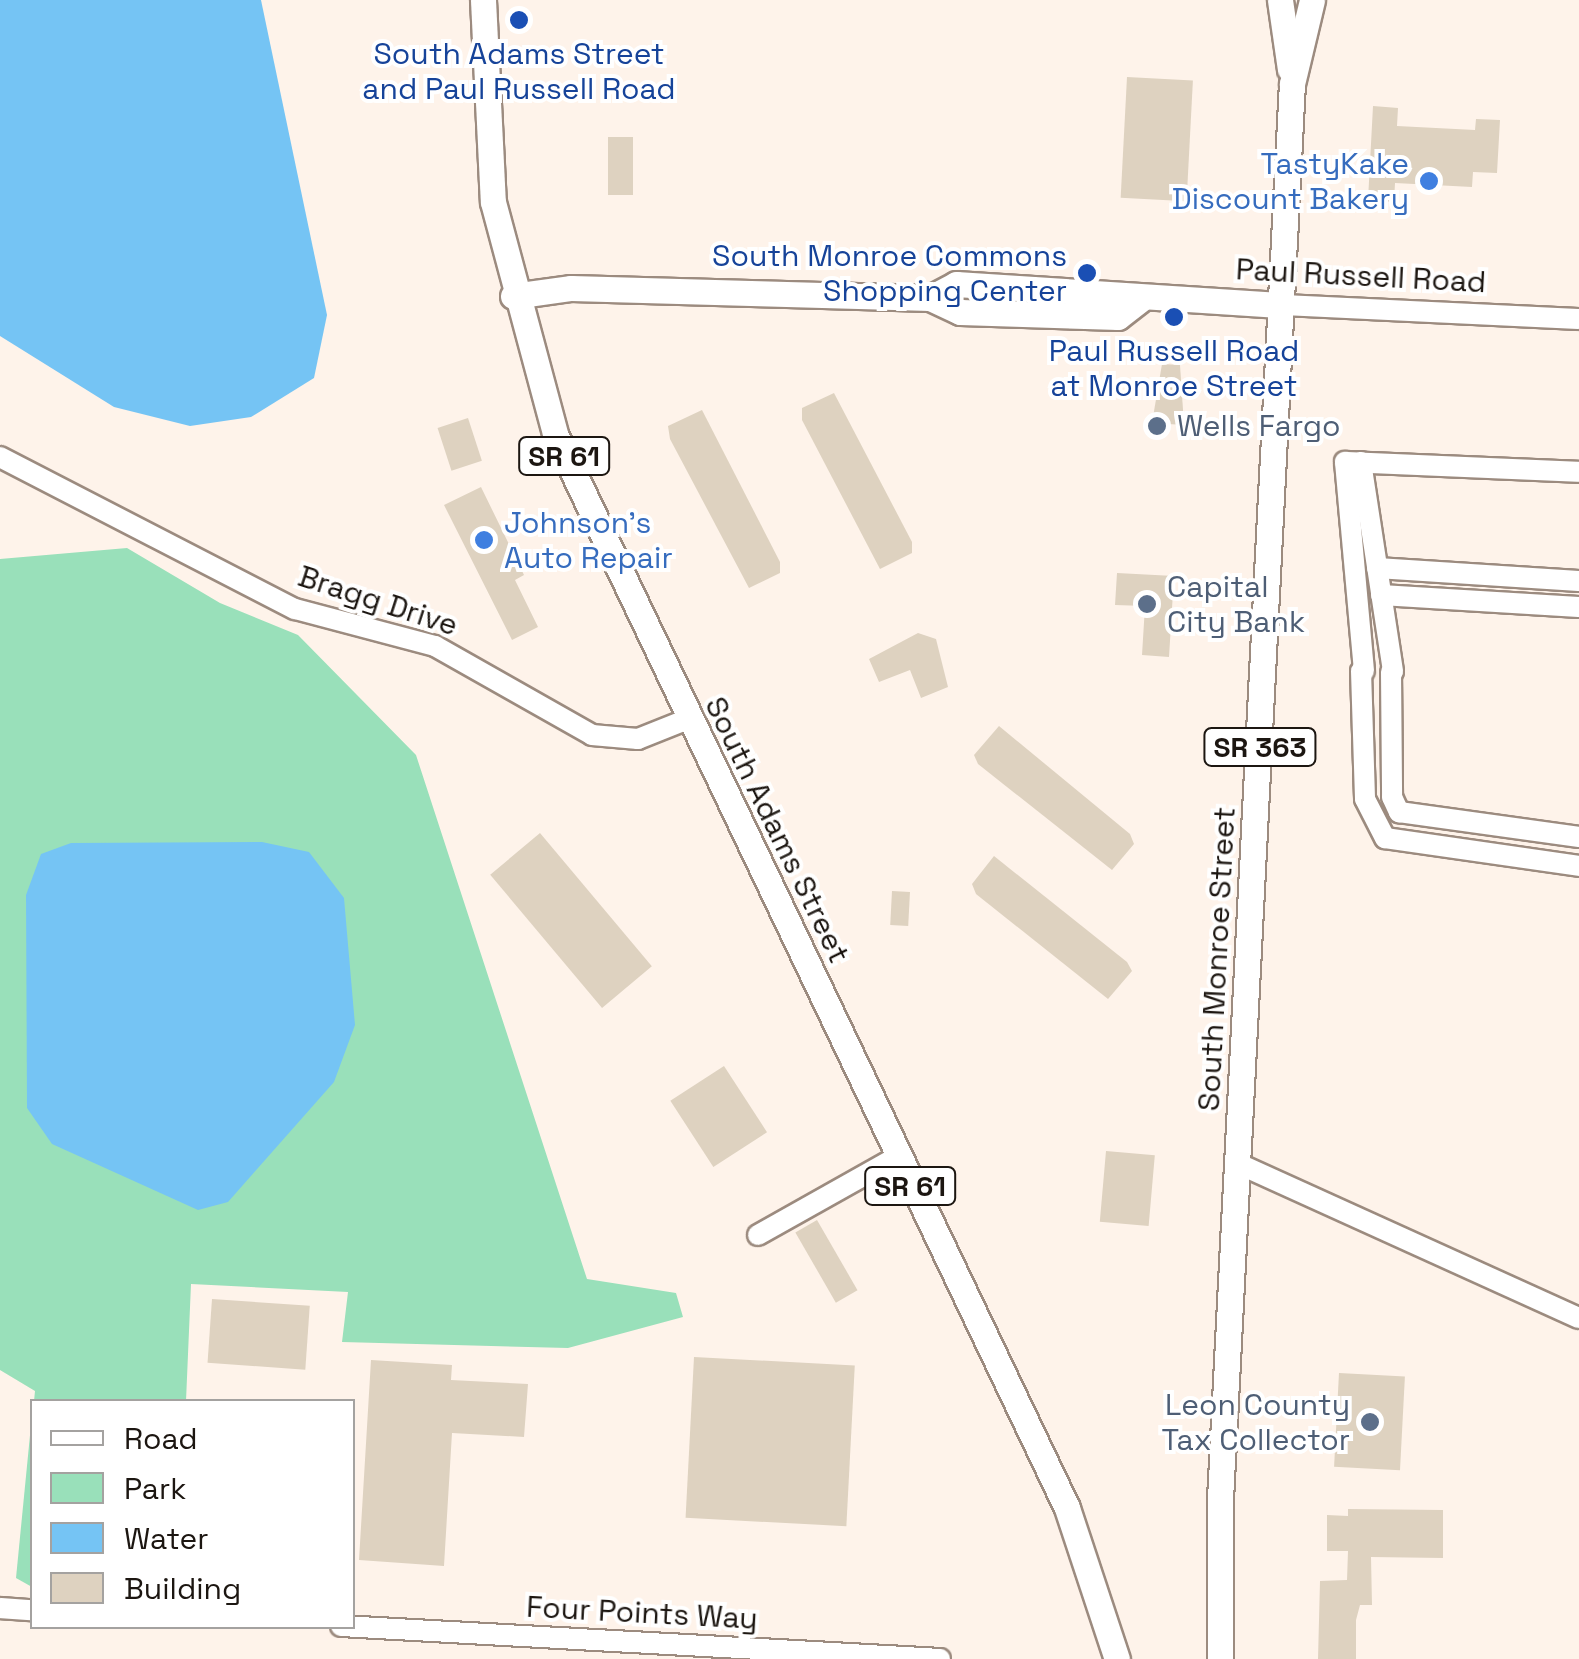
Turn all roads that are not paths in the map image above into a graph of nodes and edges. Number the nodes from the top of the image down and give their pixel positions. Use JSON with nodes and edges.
{"nodes":[{"id":1,"x":483,"y":0,"type":"edge"},
{"id":2,"x":1280,"y":0,"type":"edge"},
{"id":3,"x":1312,"y":0,"type":"edge"},
{"id":4,"x":1292,"y":84,"type":"junction"},
{"id":5,"x":513,"y":296,"type":"junction"},
{"id":6,"x":1283,"y":305,"type":"junction"},
{"id":7,"x":1579,"y":320,"type":"edge"},
{"id":8,"x":0,"y":457,"type":"edge"},
{"id":9,"x":1361,"y":462,"type":"junction"},
{"id":10,"x":1579,"y":472,"type":"edge"},
{"id":11,"x":1377,"y":568,"type":"junction"},
{"id":12,"x":1579,"y":581,"type":"edge"},
{"id":13,"x":1381,"y":594,"type":"junction"},
{"id":14,"x":1579,"y":607,"type":"edge"},
{"id":15,"x":688,"y":719,"type":"junction"},
{"id":16,"x":1579,"y":837,"type":"edge"},
{"id":17,"x":1579,"y":866,"type":"edge"},
{"id":18,"x":897,"y":1157,"type":"junction"},
{"id":19,"x":1239,"y":1164,"type":"junction"},
{"id":20,"x":758,"y":1236,"type":"dead end"},
{"id":21,"x":1579,"y":1318,"type":"edge"},
{"id":22,"x":0,"y":1608,"type":"edge"},
{"id":23,"x":30,"y":1610,"type":"edge"},
{"id":24,"x":355,"y":1627,"type":"edge"},
{"id":25,"x":940,"y":1659,"type":"edge"},
{"id":26,"x":1117,"y":1659,"type":"edge"},
{"id":27,"x":1220,"y":1659,"type":"edge"}],
"edges":[{"from":1,"to":5,"type":"main road","name":"South Adams Street"},
{"from":2,"to":4,"type":"main road","name":"South Monroe Street"},
{"from":3,"to":4,"type":"main road","name":"South Monroe Street"},
{"from":4,"to":6,"type":"main road","name":"South Monroe Street"},
{"from":5,"to":6,"type":"main road","name":"Paul Russell Road"},
{"from":5,"to":15,"type":"main road","name":"South Adams Street","number":"SR 61"},
{"from":6,"to":7,"type":"street","name":"Paul Russell Road"},
{"from":6,"to":19,"type":"main road","name":"South Monroe Street","number":"SR 363"},
{"from":8,"to":15,"type":"street","name":"Bragg Drive"},
{"from":9,"to":10,"type":"street"},
{"from":9,"to":11,"type":"street"},
{"from":9,"to":17,"type":"street"},
{"from":11,"to":12,"type":"street"},
{"from":11,"to":13,"type":"street"},
{"from":13,"to":14,"type":"street"},
{"from":13,"to":16,"type":"street"},
{"from":15,"to":18,"type":"main road","name":"South Adams Street","number":"SR 61"},
{"from":18,"to":20,"type":"street"},
{"from":18,"to":26,"type":"main road","name":"South Adams Street","number":"SR 61"},
{"from":19,"to":21,"type":"street"},
{"from":19,"to":27,"type":"main road","name":"South Monroe Street","number":"SR 363"},
{"from":22,"to":23,"type":"street"},
{"from":24,"to":25,"type":"street","name":"Four Points Way"}]}
